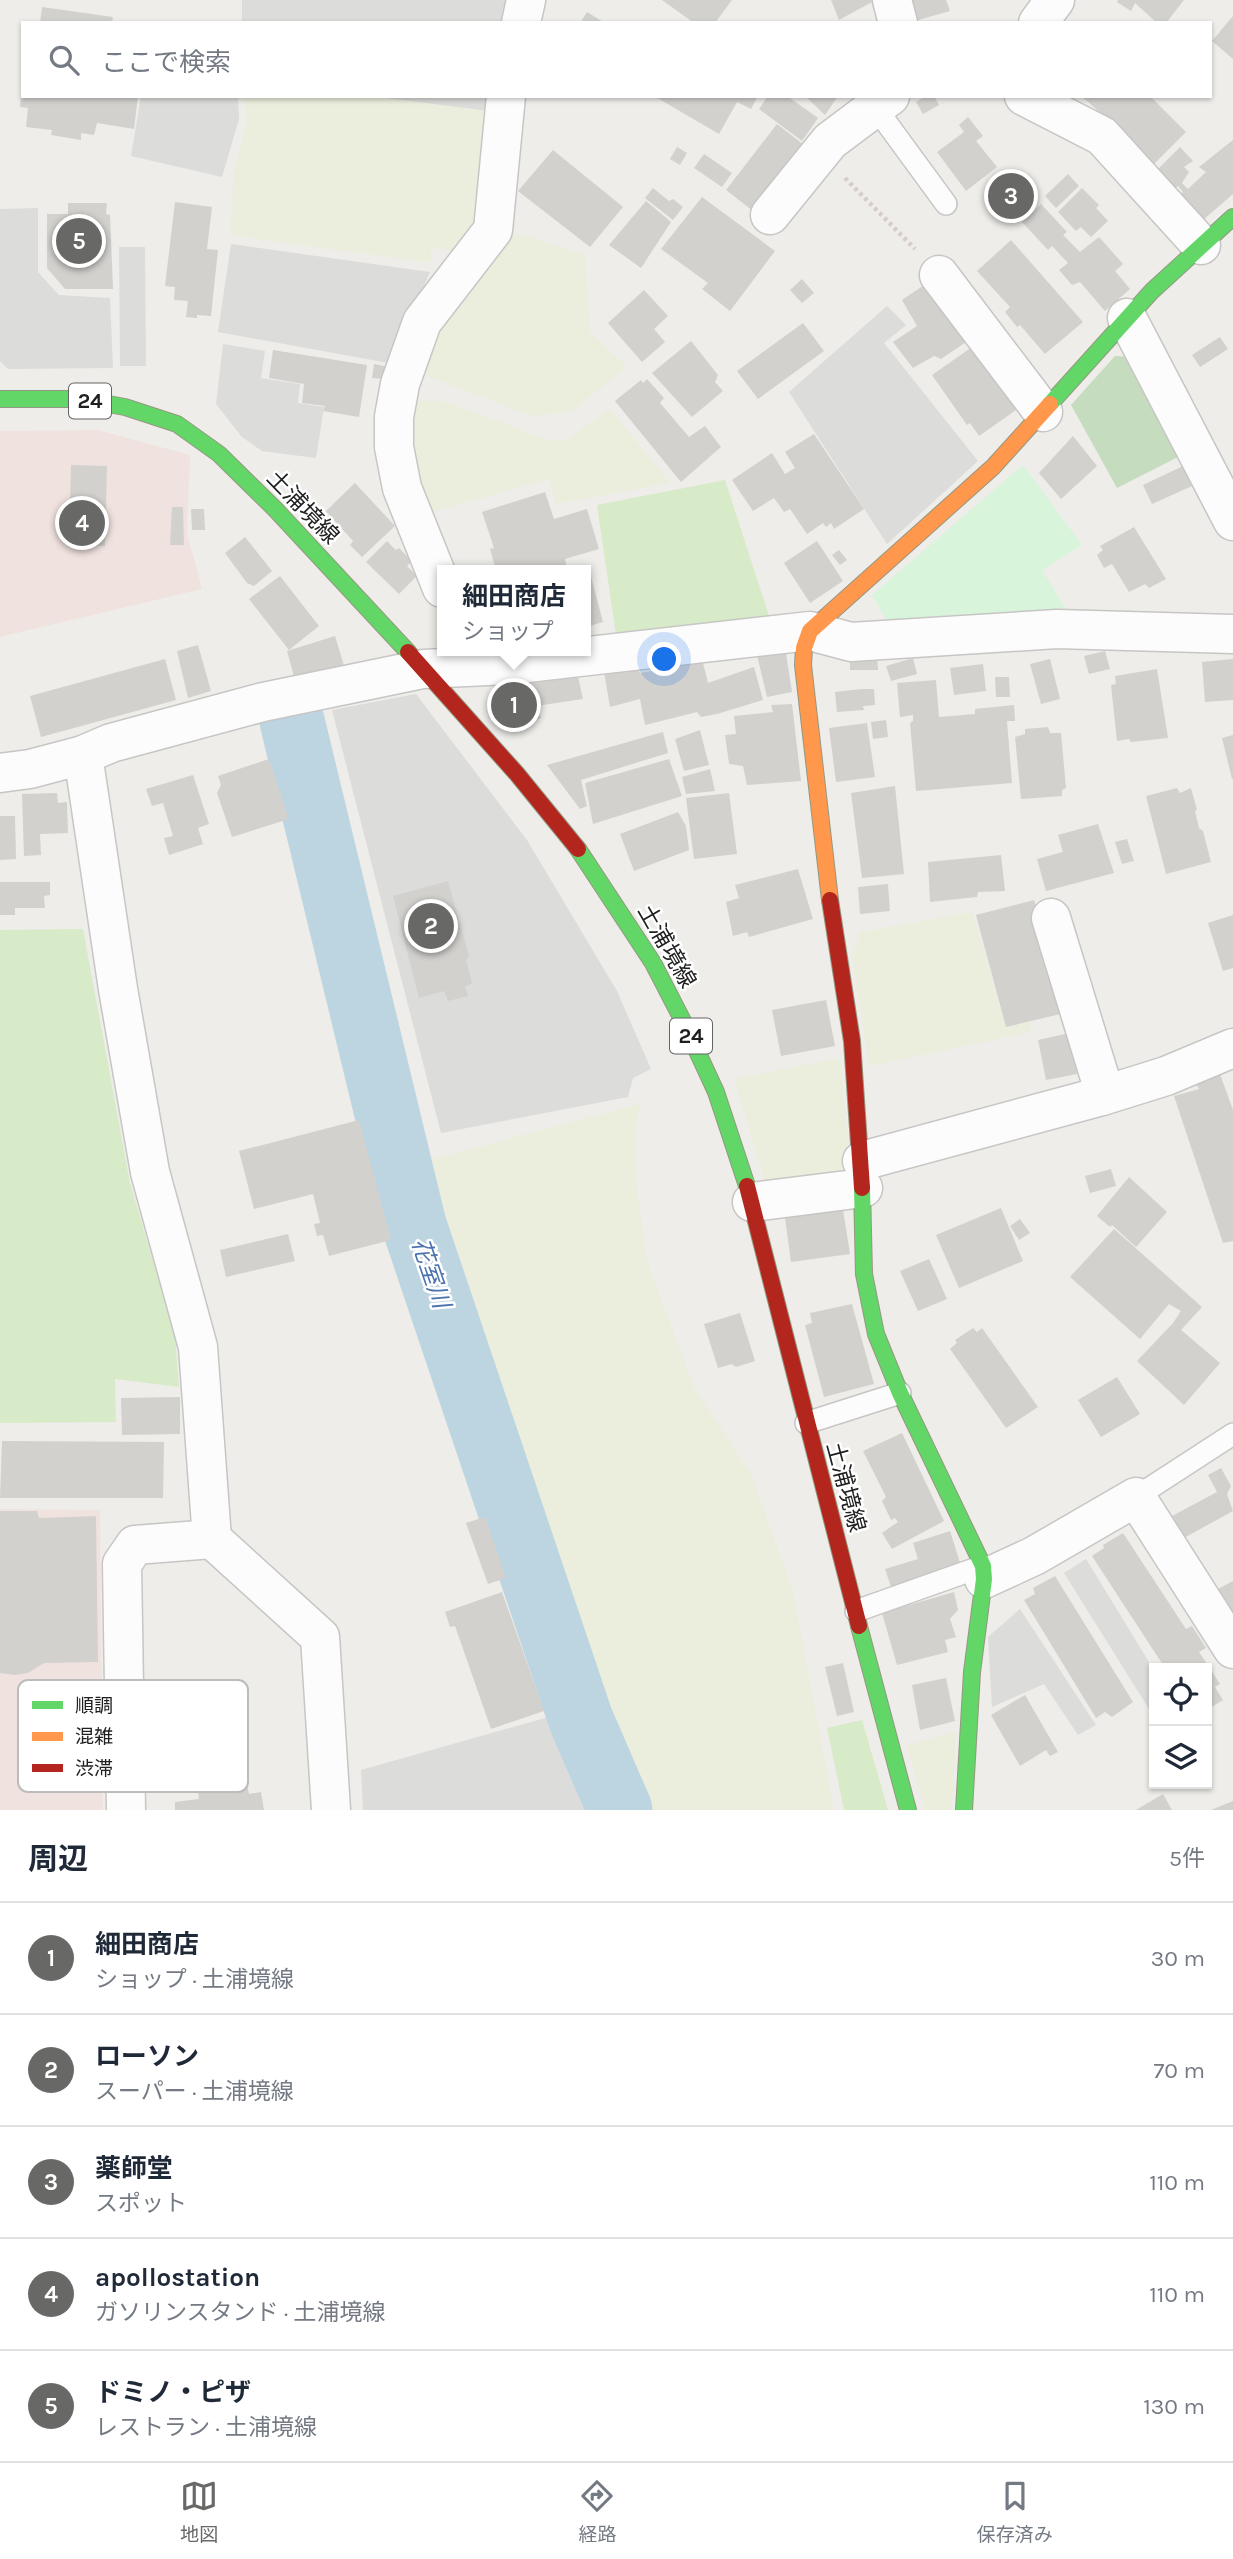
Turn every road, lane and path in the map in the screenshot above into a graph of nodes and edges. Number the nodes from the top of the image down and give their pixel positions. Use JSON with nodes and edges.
{"nodes":[{"id":1,"x":526,"y":0,"type":"edge"},
{"id":2,"x":892,"y":0,"type":"edge"},
{"id":3,"x":1055,"y":0,"type":"edge"},
{"id":4,"x":521,"y":21,"type":"edge"},
{"id":5,"x":897,"y":21,"type":"edge"},
{"id":6,"x":1039,"y":21,"type":"edge"},
{"id":7,"x":506,"y":98,"type":"edge"},
{"id":8,"x":1028,"y":98,"type":"edge"},
{"id":9,"x":883,"y":102,"type":"edge"},
{"id":10,"x":820,"y":152,"type":"junction"},
{"id":11,"x":946,"y":204,"type":"dead end"},
{"id":12,"x":770,"y":215,"type":"dead end"},
{"id":13,"x":1233,"y":217,"type":"edge"},
{"id":14,"x":1201,"y":246,"type":"junction"},
{"id":15,"x":940,"y":275,"type":"joint"},
{"id":16,"x":1127,"y":318,"type":"junction"},
{"id":17,"x":0,"y":400,"type":"edge"},
{"id":18,"x":1043,"y":412,"type":"junction"},
{"id":19,"x":1233,"y":521,"type":"edge"},
{"id":20,"x":437,"y":576,"type":"edge"},
{"id":21,"x":810,"y":631,"type":"junction"},
{"id":22,"x":1233,"y":634,"type":"edge"},
{"id":23,"x":591,"y":650,"type":"edge"},
{"id":24,"x":517,"y":656,"type":"edge"},
{"id":25,"x":482,"y":659,"type":"edge"},
{"id":26,"x":424,"y":669,"type":"junction"},
{"id":27,"x":83,"y":755,"type":"junction"},
{"id":28,"x":0,"y":773,"type":"edge"},
{"id":29,"x":1051,"y":918,"type":"dead end"},
{"id":30,"x":1233,"y":1048,"type":"edge"},
{"id":31,"x":1102,"y":1096,"type":"junction"},
{"id":32,"x":862,"y":1174,"type":"junction"},
{"id":33,"x":752,"y":1202,"type":"junction"},
{"id":34,"x":900,"y":1393,"type":"junction"},
{"id":35,"x":806,"y":1423,"type":"junction"},
{"id":36,"x":1233,"y":1434,"type":"edge"},
{"id":37,"x":1136,"y":1497,"type":"junction"},
{"id":38,"x":212,"y":1539,"type":"junction"},
{"id":39,"x":983,"y":1573,"type":"junction"},
{"id":40,"x":856,"y":1611,"type":"junction"},
{"id":41,"x":1233,"y":1649,"type":"edge"},
{"id":42,"x":123,"y":1680,"type":"edge"},
{"id":43,"x":125,"y":1792,"type":"edge"},
{"id":44,"x":125,"y":1810,"type":"edge"},
{"id":45,"x":331,"y":1810,"type":"edge"},
{"id":46,"x":908,"y":1810,"type":"edge"},
{"id":47,"x":964,"y":1810,"type":"edge"}],
"edges":[{"from":1,"to":4,"type":"street"},
{"from":2,"to":5,"type":"street"},
{"from":3,"to":6,"type":"street"},
{"from":7,"to":20,"type":"street"},
{"from":8,"to":14,"type":"street"},
{"from":9,"to":10,"type":"street"},
{"from":9,"to":11,"type":"lane"},
{"from":10,"to":12,"type":"street"},
{"from":10,"to":15,"type":"path"},
{"from":13,"to":14,"type":"main road"},
{"from":14,"to":16,"type":"main road"},
{"from":15,"to":18,"type":"street"},
{"from":16,"to":18,"type":"main road"},
{"from":16,"to":19,"type":"street"},
{"from":17,"to":26,"type":"main road","name":"土浦境線","number":"24"},
{"from":18,"to":21,"type":"main road"},
{"from":21,"to":22,"type":"street"},
{"from":21,"to":23,"type":"street"},
{"from":21,"to":32,"type":"main road"},
{"from":24,"to":25,"type":"street"},
{"from":25,"to":26,"type":"street"},
{"from":26,"to":27,"type":"street"},
{"from":26,"to":33,"type":"main road","name":"土浦境線","number":"24"},
{"from":27,"to":28,"type":"street"},
{"from":27,"to":38,"type":"street"},
{"from":29,"to":31,"type":"street"},
{"from":30,"to":31,"type":"street"},
{"from":31,"to":32,"type":"street"},
{"from":32,"to":33,"type":"street"},
{"from":32,"to":34,"type":"main road"},
{"from":33,"to":35,"type":"main road","name":"土浦境線","number":"24"},
{"from":34,"to":35,"type":"lane"},
{"from":34,"to":39,"type":"main road"},
{"from":35,"to":40,"type":"main road","name":"土浦境線","number":"24"},
{"from":36,"to":37,"type":"lane"},
{"from":37,"to":39,"type":"street"},
{"from":37,"to":41,"type":"street"},
{"from":38,"to":42,"type":"street"},
{"from":38,"to":45,"type":"street"},
{"from":39,"to":40,"type":"lane"},
{"from":39,"to":47,"type":"main road"},
{"from":40,"to":46,"type":"main road","name":"土浦境線","number":"24"},
{"from":43,"to":44,"type":"street"}]}
